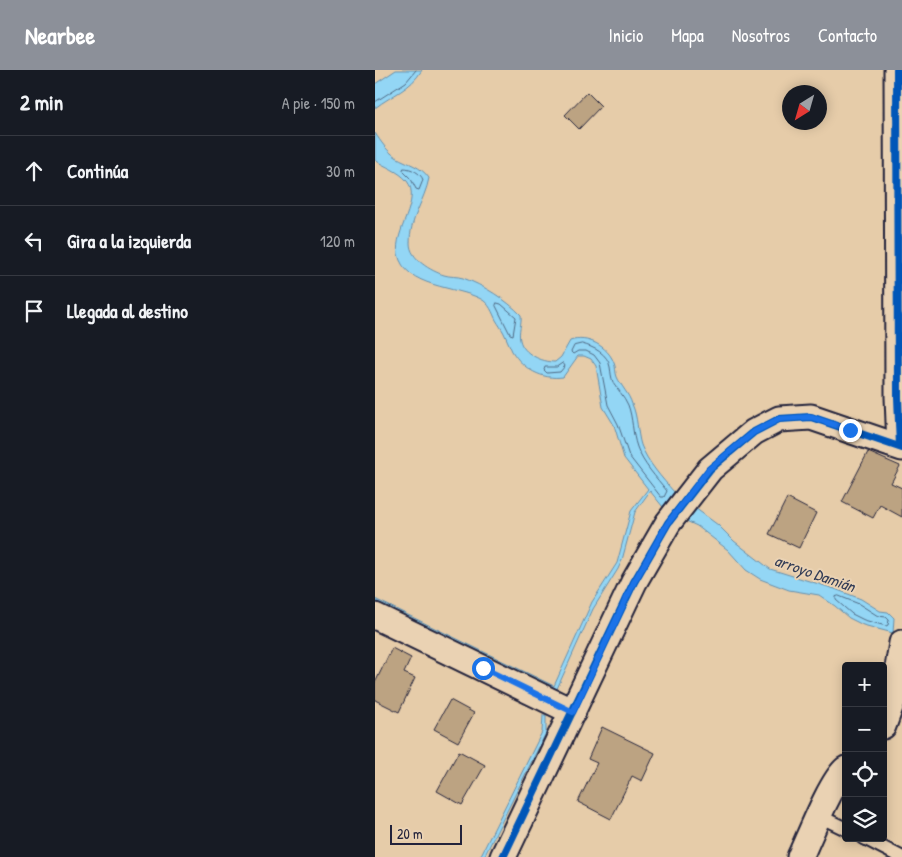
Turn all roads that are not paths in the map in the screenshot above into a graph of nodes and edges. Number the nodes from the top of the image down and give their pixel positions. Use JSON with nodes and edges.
{"nodes":[{"id":1,"x":897,"y":70,"type":"edge"},
{"id":2,"x":901,"y":448,"type":"edge"},
{"id":3,"x":375,"y":616,"type":"edge"},
{"id":4,"x":900,"y":651,"type":"edge"},
{"id":5,"x":573,"y":712,"type":"junction"},
{"id":6,"x":887,"y":715,"type":"edge"},
{"id":7,"x":842,"y":772,"type":"edge"},
{"id":8,"x":819,"y":816,"type":"junction"},
{"id":9,"x":842,"y":827,"type":"edge"},
{"id":10,"x":872,"y":842,"type":"edge"},
{"id":11,"x":503,"y":857,"type":"edge"},
{"id":12,"x":800,"y":857,"type":"edge"},
{"id":13,"x":901,"y":857,"type":"edge"}],
"edges":[{"from":1,"to":2,"type":"street"},
{"from":2,"to":5,"type":"street"},
{"from":3,"to":5,"type":"street"},
{"from":4,"to":6,"type":"street"},
{"from":5,"to":11,"type":"street"},
{"from":7,"to":8,"type":"street"},
{"from":8,"to":9,"type":"lane"},
{"from":8,"to":12,"type":"street"},
{"from":10,"to":13,"type":"lane"}]}
